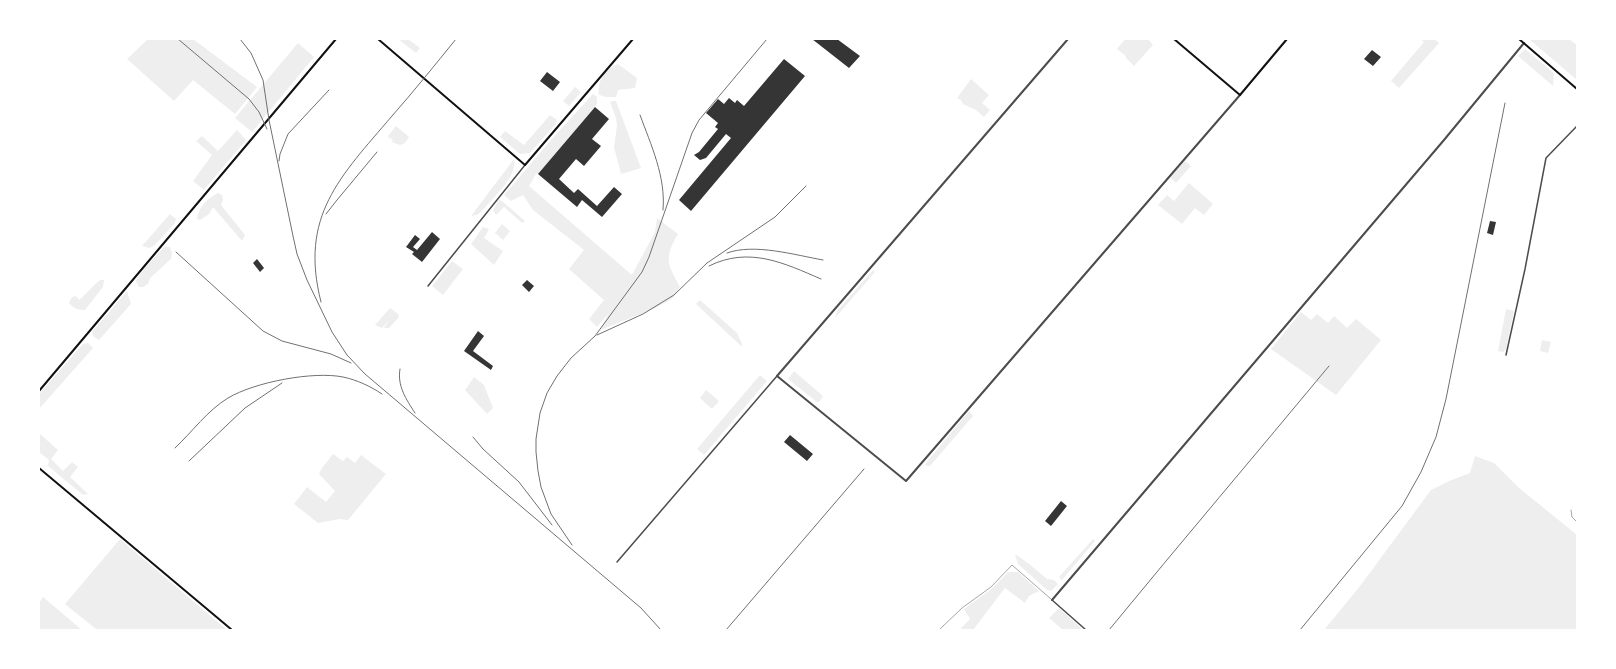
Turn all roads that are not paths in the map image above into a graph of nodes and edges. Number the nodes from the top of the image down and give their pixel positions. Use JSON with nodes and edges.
{"nodes":[{"id":1,"x":336,"y":39,"type":"edge"},
{"id":2,"x":378,"y":39,"type":"edge"},
{"id":3,"x":633,"y":39,"type":"edge"},
{"id":4,"x":1068,"y":39,"type":"edge"},
{"id":5,"x":1174,"y":39,"type":"edge"},
{"id":6,"x":1287,"y":39,"type":"edge"},
{"id":7,"x":1519,"y":39,"type":"edge"},
{"id":8,"x":1524,"y":43,"type":"junction"},
{"id":9,"x":1577,"y":88,"type":"edge"},
{"id":10,"x":1240,"y":94,"type":"junction"},
{"id":11,"x":1577,"y":126,"type":"edge"},
{"id":12,"x":525,"y":165,"type":"junction"},
{"id":13,"x":428,"y":286,"type":"dead end"},
{"id":14,"x":1506,"y":355,"type":"dead end"},
{"id":15,"x":777,"y":376,"type":"junction"},
{"id":16,"x":39,"y":391,"type":"edge"},
{"id":17,"x":39,"y":468,"type":"edge"},
{"id":18,"x":1571,"y":510,"type":"dead end"},
{"id":19,"x":1577,"y":522,"type":"edge"},
{"id":20,"x":617,"y":562,"type":"dead end"},
{"id":21,"x":1052,"y":600,"type":"junction"},
{"id":22,"x":232,"y":630,"type":"edge"},
{"id":23,"x":939,"y":630,"type":"edge"},
{"id":24,"x":1086,"y":630,"type":"edge"}],
"edges":[{"from":1,"to":16,"type":"main road"},
{"from":2,"to":12,"type":"main road"},
{"from":3,"to":12,"type":"main road"},
{"from":4,"to":15,"type":"street"},
{"from":5,"to":10,"type":"main road"},
{"from":6,"to":10,"type":"main road"},
{"from":7,"to":8,"type":"main road"},
{"from":8,"to":9,"type":"main road"},
{"from":8,"to":21,"type":"street"},
{"from":10,"to":15,"type":"street"},
{"from":11,"to":14,"type":"street"},
{"from":12,"to":13,"type":"street"},
{"from":15,"to":20,"type":"street"},
{"from":17,"to":22,"type":"main road"},
{"from":18,"to":19,"type":"lane"},
{"from":21,"to":23,"type":"lane"},
{"from":21,"to":24,"type":"street"}]}
